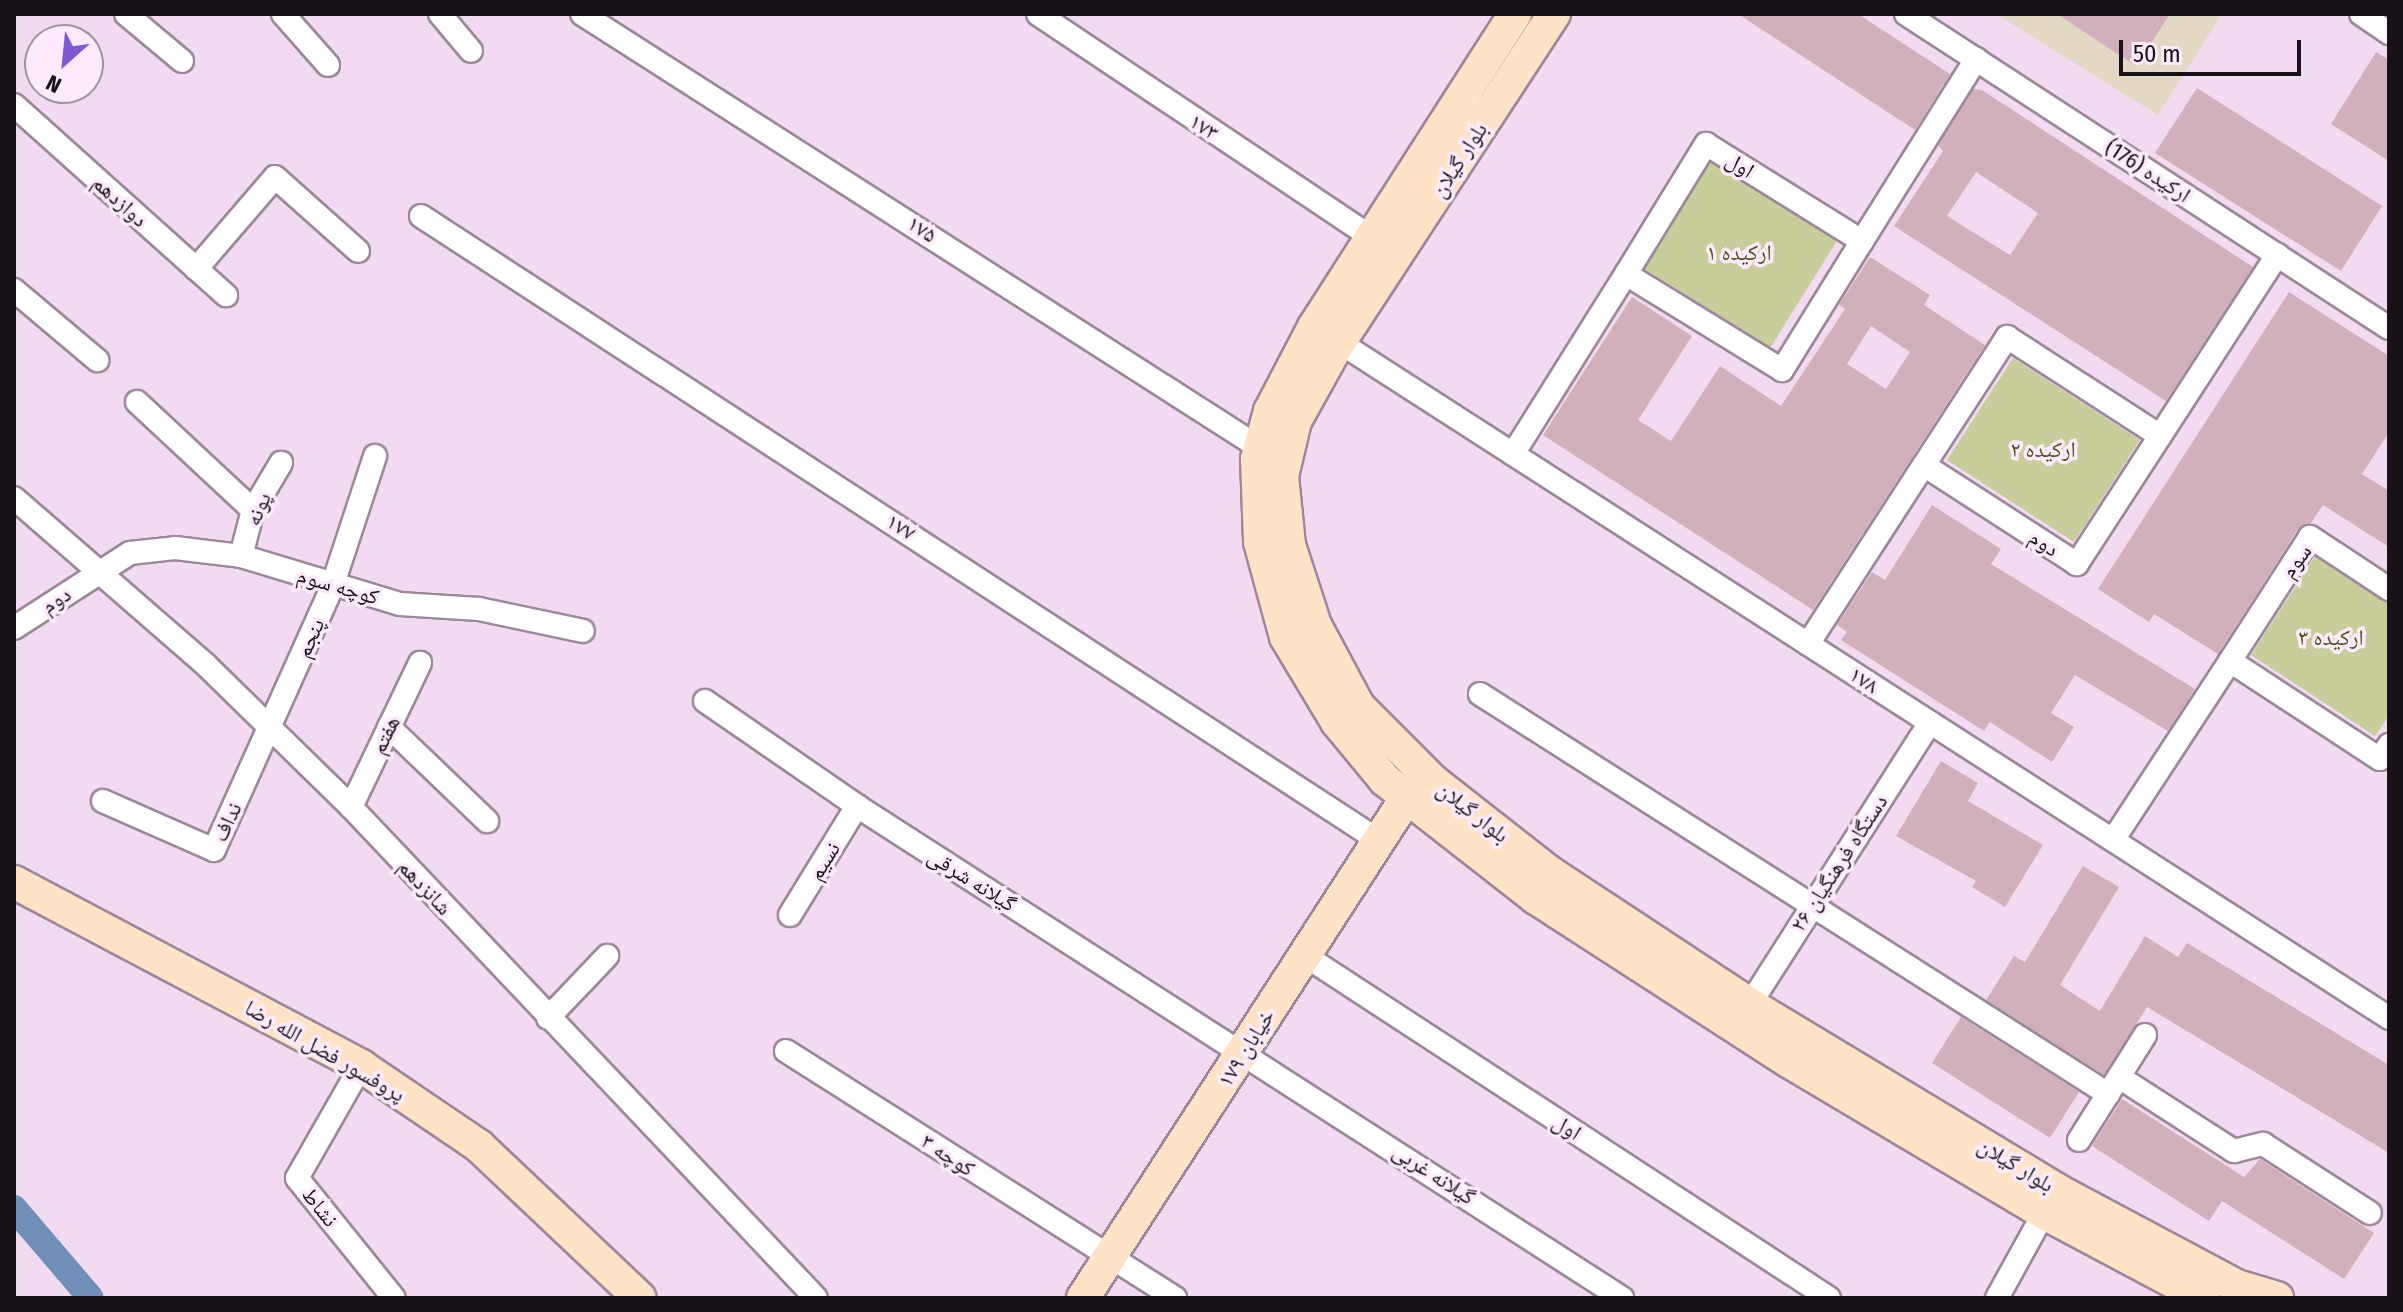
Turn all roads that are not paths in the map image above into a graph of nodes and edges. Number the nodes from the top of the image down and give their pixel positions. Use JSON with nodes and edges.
{"nodes":[{"id":1,"x":126,"y":14,"type":"edge"},
{"id":2,"x":283,"y":14,"type":"edge"},
{"id":3,"x":440,"y":14,"type":"edge"},
{"id":4,"x":582,"y":14,"type":"edge"},
{"id":5,"x":1038,"y":14,"type":"edge"},
{"id":6,"x":1554,"y":14,"type":"edge"},
{"id":7,"x":1906,"y":14,"type":"edge"},
{"id":8,"x":2361,"y":14,"type":"edge"},
{"id":9,"x":1510,"y":16,"type":"edge"},
{"id":10,"x":2389,"y":33,"type":"edge"},
{"id":11,"x":471,"y":51,"type":"dead end"},
{"id":12,"x":1976,"y":59,"type":"junction"},
{"id":13,"x":182,"y":61,"type":"dead end"},
{"id":14,"x":328,"y":65,"type":"dead end"},
{"id":15,"x":14,"y":105,"type":"edge"},
{"id":16,"x":421,"y":216,"type":"dead end"},
{"id":17,"x":1371,"y":237,"type":"junction"},
{"id":18,"x":1862,"y":241,"type":"junction"},
{"id":19,"x":358,"y":251,"type":"dead end"},
{"id":20,"x":2277,"y":255,"type":"junction"},
{"id":21,"x":196,"y":269,"type":"junction"},
{"id":22,"x":1626,"y":274,"type":"junction"},
{"id":23,"x":14,"y":290,"type":"edge"},
{"id":24,"x":226,"y":295,"type":"dead end"},
{"id":25,"x":2389,"y":328,"type":"edge"},
{"id":26,"x":1339,"y":342,"type":"junction"},
{"id":27,"x":97,"y":360,"type":"dead end"},
{"id":28,"x":137,"y":402,"type":"dead end"},
{"id":29,"x":2160,"y":436,"type":"junction"},
{"id":30,"x":1260,"y":448,"type":"junction"},
{"id":31,"x":1513,"y":454,"type":"junction"},
{"id":32,"x":375,"y":456,"type":"dead end"},
{"id":33,"x":281,"y":463,"type":"dead end"},
{"id":34,"x":1924,"y":465,"type":"junction"},
{"id":35,"x":14,"y":498,"type":"edge"},
{"id":36,"x":253,"y":510,"type":"junction"},
{"id":37,"x":241,"y":556,"type":"junction"},
{"id":38,"x":99,"y":573,"type":"junction"},
{"id":39,"x":332,"y":587,"type":"junction"},
{"id":40,"x":2389,"y":589,"type":"edge"},
{"id":41,"x":14,"y":628,"type":"edge"},
{"id":42,"x":583,"y":631,"type":"dead end"},
{"id":43,"x":1808,"y":644,"type":"junction"},
{"id":44,"x":2230,"y":661,"type":"junction"},
{"id":45,"x":420,"y":663,"type":"dead end"},
{"id":46,"x":1480,"y":694,"type":"dead end"},
{"id":47,"x":705,"y":701,"type":"dead end"},
{"id":48,"x":1930,"y":723,"type":"junction"},
{"id":49,"x":270,"y":727,"type":"junction"},
{"id":50,"x":389,"y":727,"type":"junction"},
{"id":51,"x":2389,"y":745,"type":"edge"},
{"id":52,"x":1407,"y":797,"type":"junction"},
{"id":53,"x":103,"y":801,"type":"dead end"},
{"id":54,"x":857,"y":806,"type":"junction"},
{"id":55,"x":351,"y":807,"type":"junction"},
{"id":56,"x":487,"y":821,"type":"dead end"},
{"id":57,"x":1378,"y":840,"type":"junction"},
{"id":58,"x":2113,"y":840,"type":"junction"},
{"id":59,"x":14,"y":882,"type":"edge"},
{"id":60,"x":1812,"y":906,"type":"junction"},
{"id":61,"x":790,"y":915,"type":"dead end"},
{"id":62,"x":1304,"y":955,"type":"junction"},
{"id":63,"x":607,"y":956,"type":"dead end"},
{"id":64,"x":1742,"y":1016,"type":"junction"},
{"id":65,"x":548,"y":1018,"type":"junction"},
{"id":66,"x":2389,"y":1018,"type":"edge"},
{"id":67,"x":2145,"y":1035,"type":"dead end"},
{"id":68,"x":786,"y":1051,"type":"dead end"},
{"id":69,"x":1244,"y":1052,"type":"junction"},
{"id":70,"x":361,"y":1066,"type":"junction"},
{"id":71,"x":2114,"y":1086,"type":"junction"},
{"id":72,"x":2079,"y":1140,"type":"dead end"},
{"id":73,"x":2044,"y":1213,"type":"junction"},
{"id":74,"x":2370,"y":1213,"type":"dead end"},
{"id":75,"x":1109,"y":1259,"type":"junction"},
{"id":76,"x":394,"y":1298,"type":"edge"},
{"id":77,"x":640,"y":1298,"type":"edge"},
{"id":78,"x":816,"y":1298,"type":"edge"},
{"id":79,"x":1083,"y":1298,"type":"edge"},
{"id":80,"x":1175,"y":1298,"type":"edge"},
{"id":81,"x":1622,"y":1298,"type":"edge"},
{"id":82,"x":1829,"y":1298,"type":"edge"},
{"id":83,"x":1997,"y":1298,"type":"edge"},
{"id":84,"x":2204,"y":1298,"type":"edge"},
{"id":85,"x":2277,"y":1298,"type":"edge"}],
"edges":[{"from":1,"to":13,"type":"street"},
{"from":2,"to":14,"type":"street"},
{"from":3,"to":11,"type":"street"},
{"from":4,"to":30,"type":"street","name":"۱۷۵"},
{"from":5,"to":17,"type":"street","name":"۱۷۳"},
{"from":6,"to":26,"type":"main road","name":"بلوار گیلان"},
{"from":7,"to":12,"type":"street","name":"ارکیده (176)"},
{"from":8,"to":10,"type":"street"},
{"from":9,"to":17,"type":"main road","name":"بلوار گیلان"},
{"from":12,"to":18,"type":"street"},
{"from":12,"to":20,"type":"street","name":"ارکیده (176)"},
{"from":15,"to":21,"type":"street","name":"دوازدهم"},
{"from":16,"to":57,"type":"street","name":"۱۷۷"},
{"from":17,"to":30,"type":"main road","name":"بلوار گیلان"},
{"from":18,"to":22,"type":"street"},
{"from":18,"to":22,"type":"street","name":"اول"},
{"from":19,"to":21,"type":"street"},
{"from":20,"to":25,"type":"street","name":"ارکیده (176)"},
{"from":20,"to":29,"type":"street","name":"دوم"},
{"from":21,"to":24,"type":"street","name":"دوازدهم"},
{"from":22,"to":31,"type":"street","name":"اول"},
{"from":23,"to":27,"type":"street"},
{"from":26,"to":31,"type":"street","name":"۱۷۸"},
{"from":26,"to":64,"type":"main road","name":"بلوار گیلان"},
{"from":28,"to":36,"type":"street"},
{"from":29,"to":34,"type":"street","name":"دوم"},
{"from":29,"to":34,"type":"street"},
{"from":30,"to":52,"type":"main road","name":"بلوار گیلان"},
{"from":31,"to":43,"type":"street","name":"۱۷۸"},
{"from":32,"to":39,"type":"street","name":"پنجم"},
{"from":33,"to":36,"type":"street","name":"پونه"},
{"from":34,"to":43,"type":"street"},
{"from":35,"to":38,"type":"street","name":"شانزدهم"},
{"from":36,"to":37,"type":"street","name":"پونه"},
{"from":37,"to":38,"type":"street","name":"کوچه سوم"},
{"from":37,"to":39,"type":"street","name":"کوچه سوم"},
{"from":38,"to":41,"type":"street","name":"دوم"},
{"from":38,"to":49,"type":"street","name":"شانزدهم"},
{"from":39,"to":42,"type":"street","name":"کوچه سوم"},
{"from":39,"to":49,"type":"street","name":"پنجم"},
{"from":40,"to":44,"type":"street","name":"سوم"},
{"from":43,"to":48,"type":"street","name":"۱۷۸"},
{"from":44,"to":51,"type":"street"},
{"from":44,"to":58,"type":"street","name":"سوم"},
{"from":45,"to":50,"type":"street","name":"هفتم"},
{"from":46,"to":60,"type":"street"},
{"from":47,"to":54,"type":"street","name":"گیلانه شرقی"},
{"from":48,"to":58,"type":"street","name":"۱۷۸"},
{"from":48,"to":60,"type":"street","name":"۲۶ دستگاه فرهنگیان"},
{"from":49,"to":53,"type":"street","name":"نداف"},
{"from":49,"to":55,"type":"street","name":"شانزدهم"},
{"from":50,"to":55,"type":"street","name":"هفتم"},
{"from":50,"to":56,"type":"street"},
{"from":52,"to":57,"type":"main road","name":"خیابان ۱۷۹"},
{"from":52,"to":64,"type":"main road","name":"بلوار گیلان"},
{"from":54,"to":61,"type":"street","name":"نسیم"},
{"from":54,"to":69,"type":"street","name":"گیلانه شرقی"},
{"from":55,"to":65,"type":"street","name":"شانزدهم"},
{"from":57,"to":62,"type":"main road","name":"خیابان ۱۷۹"},
{"from":58,"to":66,"type":"street","name":"۱۷۸"},
{"from":59,"to":70,"type":"main road","name":"پروفسور فضل الله رضا"},
{"from":60,"to":64,"type":"street","name":"۲۶ دستگاه فرهنگیان"},
{"from":60,"to":71,"type":"street"},
{"from":62,"to":69,"type":"main road","name":"خیابان ۱۷۹"},
{"from":62,"to":82,"type":"street","name":"اول"},
{"from":63,"to":65,"type":"street"},
{"from":64,"to":73,"type":"main road","name":"بلوار گیلان"},
{"from":64,"to":85,"type":"main road","name":"بلوار گیلان"},
{"from":65,"to":78,"type":"street","name":"شانزدهم"},
{"from":67,"to":71,"type":"street"},
{"from":68,"to":75,"type":"street","name":"کوچه ۳"},
{"from":69,"to":75,"type":"main road","name":"خیابان ۱۷۹"},
{"from":69,"to":81,"type":"street","name":"گیلانه غربی"},
{"from":70,"to":76,"type":"street","name":"نشاط"},
{"from":70,"to":77,"type":"main road","name":"پروفسور فضل الله رضا"},
{"from":71,"to":72,"type":"street"},
{"from":71,"to":74,"type":"street"},
{"from":73,"to":83,"type":"street"},
{"from":73,"to":84,"type":"main road","name":"بلوار گیلان"},
{"from":75,"to":79,"type":"main road","name":"خیابان ۱۷۹"},
{"from":75,"to":80,"type":"street","name":"کوچه ۳"}]}
